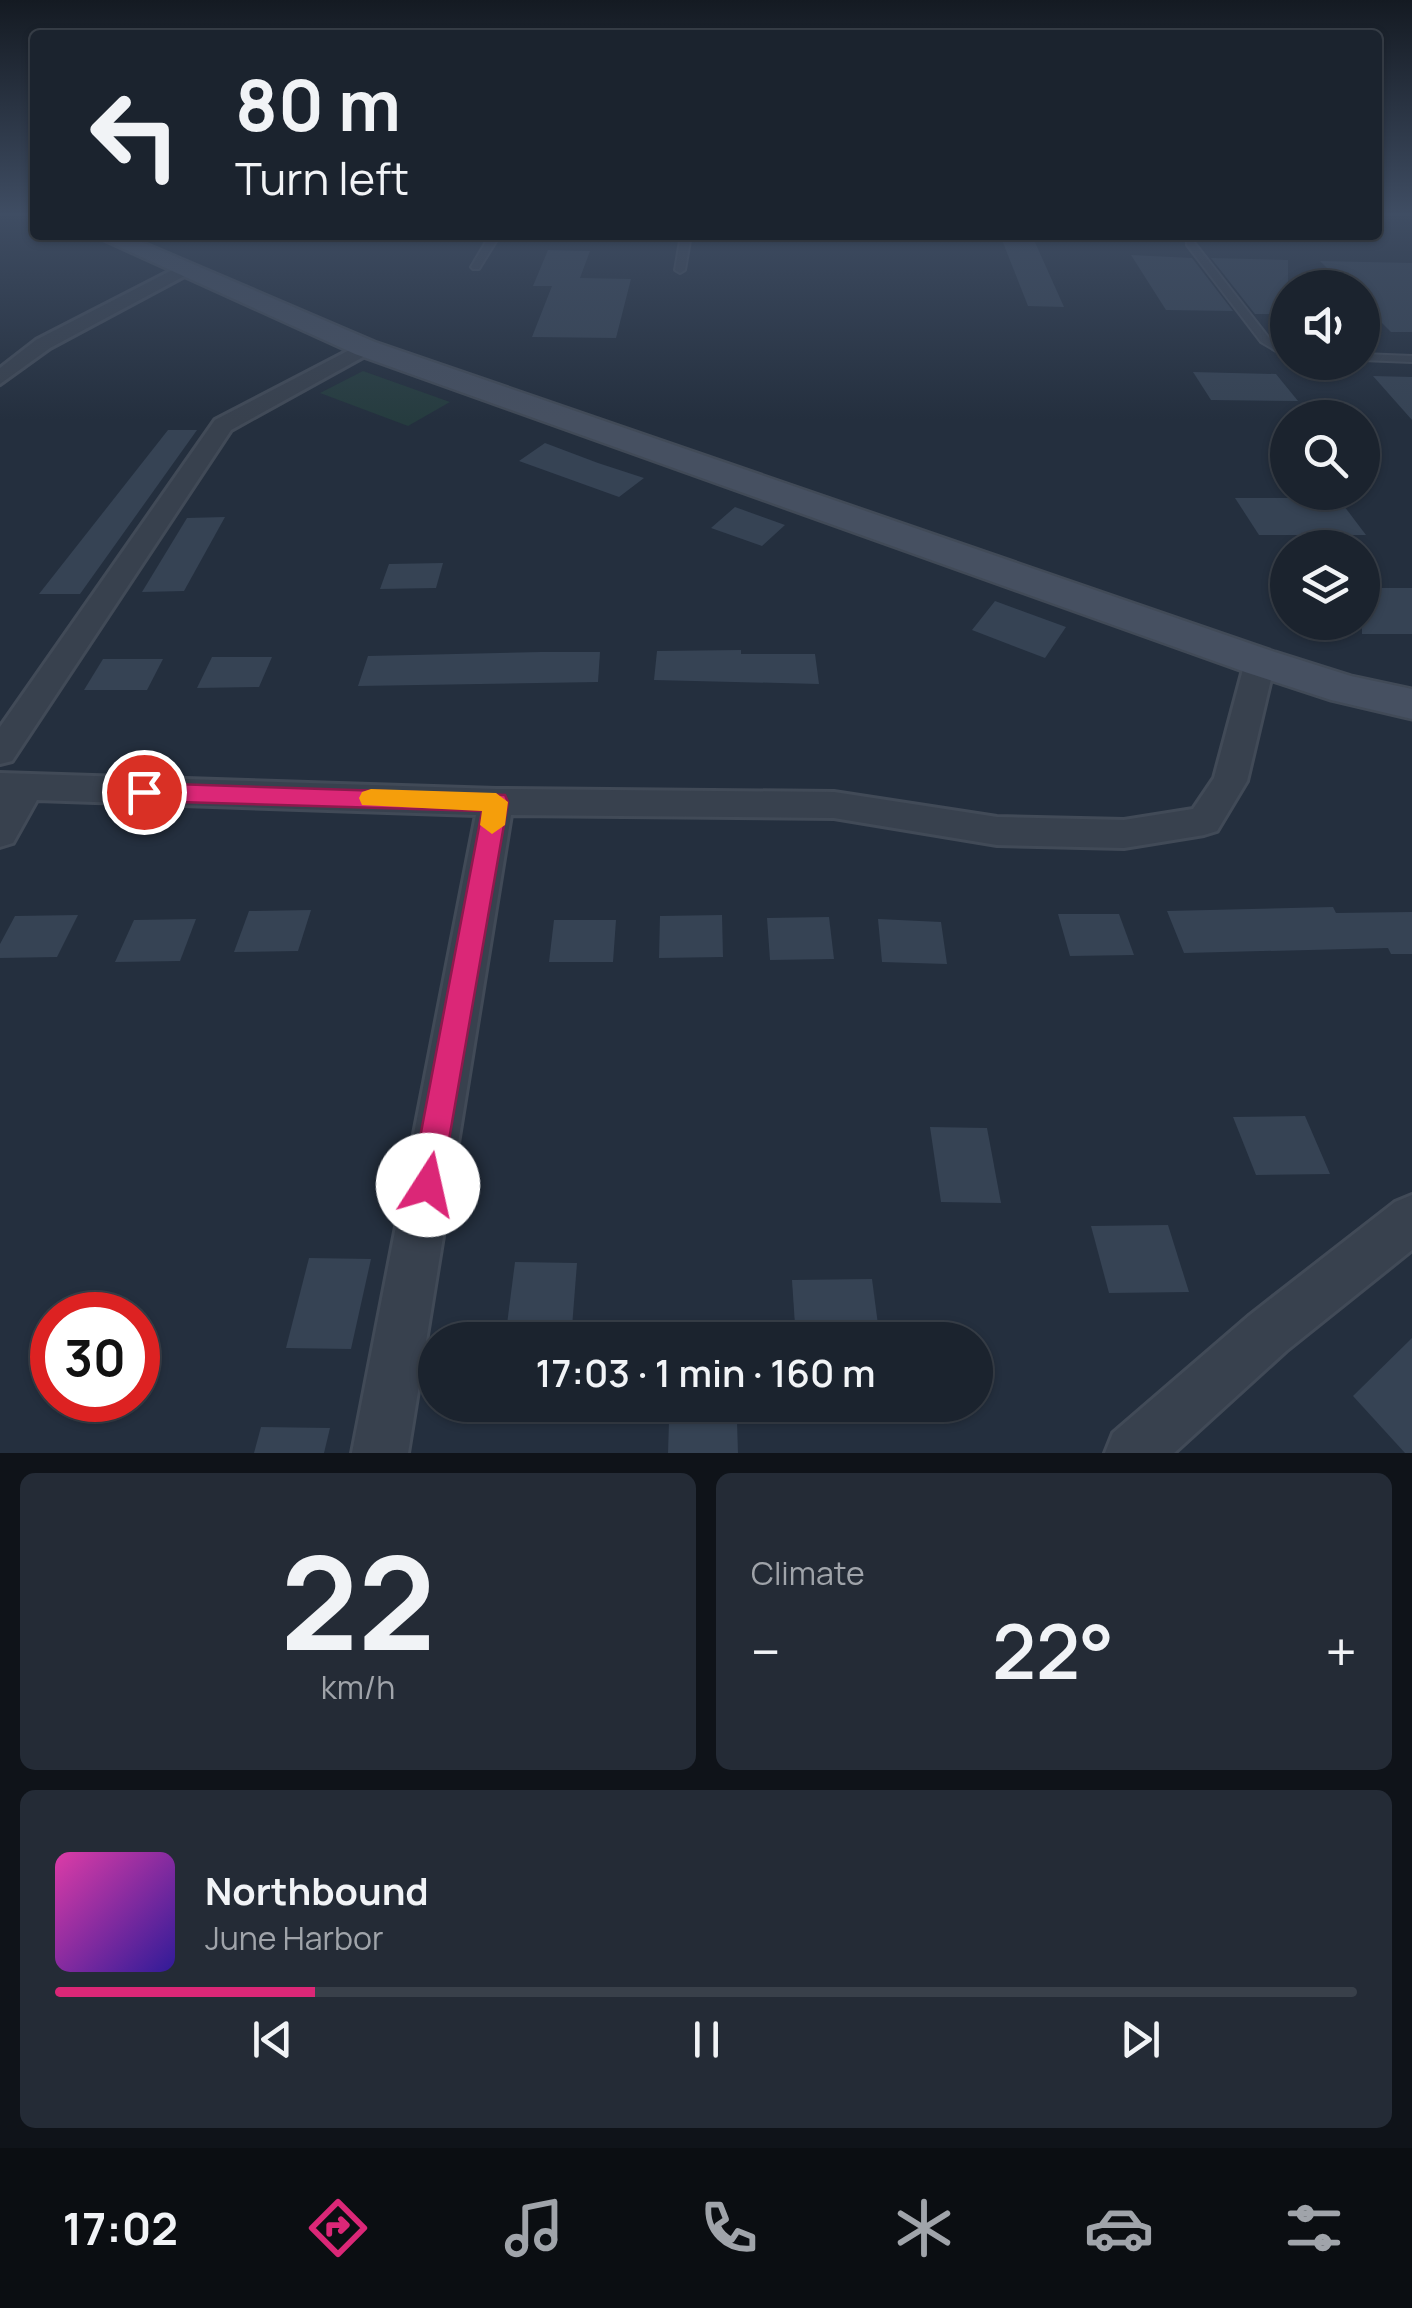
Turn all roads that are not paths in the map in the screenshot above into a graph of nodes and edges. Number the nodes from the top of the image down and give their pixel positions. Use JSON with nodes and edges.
{"nodes":[{"id":1,"x":158,"y":284,"type":"edge"},
{"id":2,"x":216,"y":284,"type":"edge"},
{"id":3,"x":1222,"y":284,"type":"edge"},
{"id":4,"x":1270,"y":343,"type":"edge"},
{"id":5,"x":365,"y":348,"type":"junction"},
{"id":6,"x":1380,"y":358,"type":"edge"},
{"id":7,"x":1412,"y":359,"type":"edge"},
{"id":8,"x":0,"y":378,"type":"edge"},
{"id":9,"x":1260,"y":662,"type":"junction"},
{"id":10,"x":1412,"y":704,"type":"edge"},
{"id":11,"x":0,"y":752,"type":"edge"},
{"id":12,"x":13,"y":787,"type":"edge"},
{"id":13,"x":496,"y":802,"type":"junction"},
{"id":14,"x":0,"y":833,"type":"edge"},
{"id":15,"x":1412,"y":1219,"type":"edge"},
{"id":16,"x":380,"y":1453,"type":"edge"},
{"id":17,"x":1133,"y":1453,"type":"edge"}],
"edges":[{"from":1,"to":8,"type":"street"},
{"from":2,"to":5,"type":"street"},
{"from":3,"to":4,"type":"lane"},
{"from":5,"to":9,"type":"street"},
{"from":5,"to":11,"type":"street"},
{"from":6,"to":7,"type":"lane"},
{"from":9,"to":10,"type":"street"},
{"from":9,"to":13,"type":"street"},
{"from":12,"to":13,"type":"street"},
{"from":12,"to":14,"type":"street"},
{"from":13,"to":16,"type":"street"},
{"from":15,"to":17,"type":"street"}]}
